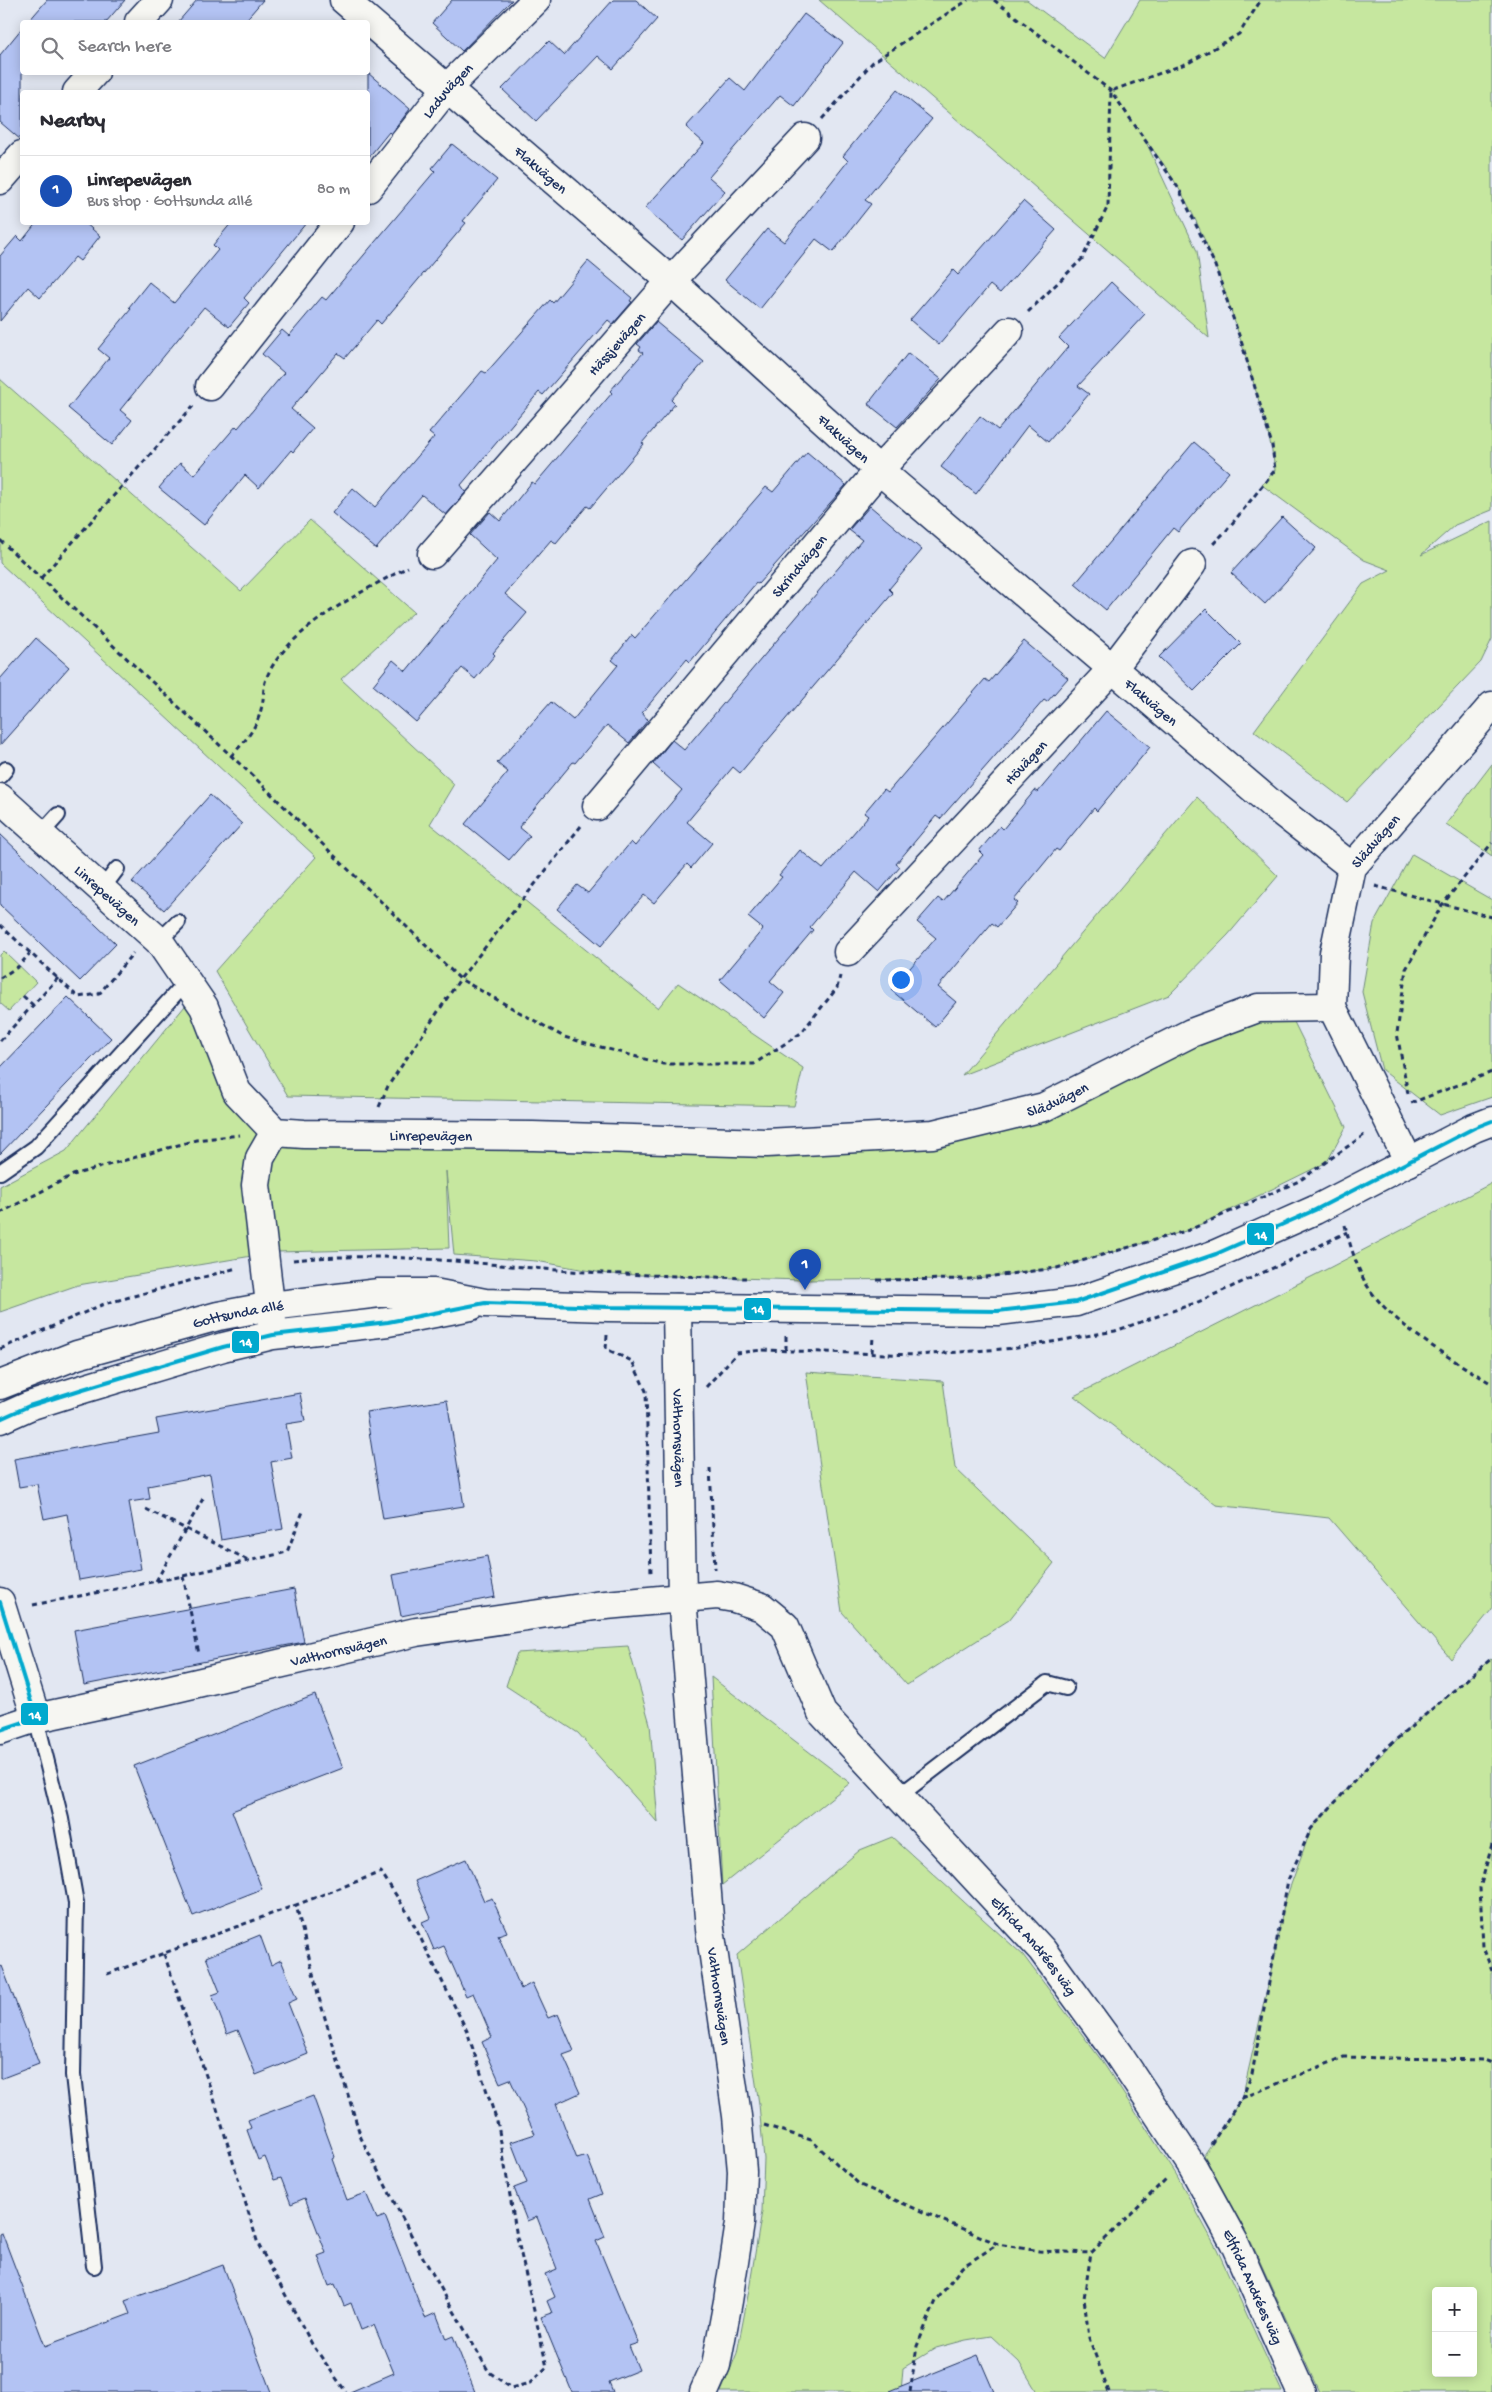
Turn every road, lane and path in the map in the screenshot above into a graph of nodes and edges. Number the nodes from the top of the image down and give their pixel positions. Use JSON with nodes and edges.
{"nodes":[{"id":1,"x":159,"y":0,"type":"edge"},
{"id":2,"x":344,"y":0,"type":"edge"},
{"id":3,"x":536,"y":0,"type":"edge"},
{"id":4,"x":968,"y":0,"type":"edge"},
{"id":5,"x":994,"y":0,"type":"edge"},
{"id":6,"x":1261,"y":0,"type":"edge"},
{"id":7,"x":141,"y":20,"type":"edge"},
{"id":8,"x":367,"y":20,"type":"edge"},
{"id":9,"x":370,"y":22,"type":"edge"},
{"id":10,"x":92,"y":75,"type":"edge"},
{"id":11,"x":447,"y":88,"type":"junction"},
{"id":12,"x":79,"y":90,"type":"edge"},
{"id":13,"x":1111,"y":91,"type":"junction"},
{"id":14,"x":805,"y":138,"type":"joint"},
{"id":15,"x":20,"y":157,"type":"edge"},
{"id":16,"x":0,"y":180,"type":"edge"},
{"id":17,"x":370,"y":185,"type":"edge"},
{"id":18,"x":338,"y":225,"type":"edge"},
{"id":19,"x":671,"y":281,"type":"junction"},
{"id":20,"x":1008,"y":331,"type":"joint"},
{"id":21,"x":210,"y":386,"type":"joint"},
{"id":22,"x":879,"y":470,"type":"junction"},
{"id":23,"x":1227,"y":530,"type":"dead end"},
{"id":24,"x":0,"y":540,"type":"edge"},
{"id":25,"x":432,"y":554,"type":"joint"},
{"id":26,"x":1192,"y":564,"type":"dead end"},
{"id":27,"x":41,"y":578,"type":"junction"},
{"id":28,"x":1113,"y":668,"type":"junction"},
{"id":29,"x":1492,"y":706,"type":"edge"},
{"id":30,"x":231,"y":756,"type":"junction"},
{"id":31,"x":0,"y":798,"type":"edge"},
{"id":32,"x":597,"y":806,"type":"joint"},
{"id":33,"x":58,"y":815,"type":"dead end"},
{"id":34,"x":40,"y":835,"type":"junction"},
{"id":35,"x":1492,"y":843,"type":"edge"},
{"id":36,"x":1352,"y":867,"type":"junction"},
{"id":37,"x":1442,"y":905,"type":"junction"},
{"id":38,"x":1492,"y":918,"type":"edge"},
{"id":39,"x":178,"y":922,"type":"dead end"},
{"id":40,"x":0,"y":925,"type":"edge"},
{"id":41,"x":154,"y":937,"type":"junction"},
{"id":42,"x":848,"y":952,"type":"joint"},
{"id":43,"x":30,"y":953,"type":"junction"},
{"id":44,"x":0,"y":978,"type":"edge"},
{"id":45,"x":58,"y":978,"type":"junction"},
{"id":46,"x":460,"y":979,"type":"junction"},
{"id":47,"x":186,"y":982,"type":"junction"},
{"id":48,"x":23,"y":996,"type":"dead end"},
{"id":49,"x":32,"y":1005,"type":"junction"},
{"id":50,"x":1332,"y":1008,"type":"junction"},
{"id":51,"x":0,"y":1041,"type":"edge"},
{"id":52,"x":1492,"y":1072,"type":"edge"},
{"id":53,"x":1412,"y":1102,"type":"junction"},
{"id":54,"x":1387,"y":1118,"type":"junction"},
{"id":55,"x":1492,"y":1121,"type":"edge"},
{"id":56,"x":275,"y":1132,"type":"junction"},
{"id":57,"x":367,"y":1135,"type":"junction"},
{"id":58,"x":767,"y":1144,"type":"joint"},
{"id":59,"x":1409,"y":1162,"type":"junction"},
{"id":60,"x":0,"y":1172,"type":"edge"},
{"id":61,"x":1340,"y":1196,"type":"junction"},
{"id":62,"x":0,"y":1213,"type":"edge"},
{"id":63,"x":1347,"y":1232,"type":"junction"},
{"id":64,"x":265,"y":1263,"type":"junction"},
{"id":65,"x":753,"y":1278,"type":"dead end"},
{"id":66,"x":872,"y":1280,"type":"dead end"},
{"id":67,"x":484,"y":1303,"type":"junction"},
{"id":68,"x":271,"y":1306,"type":"junction"},
{"id":69,"x":608,"y":1307,"type":"junction"},
{"id":70,"x":677,"y":1308,"type":"junction"},
{"id":71,"x":786,"y":1334,"type":"dead end"},
{"id":72,"x":273,"y":1335,"type":"junction"},
{"id":73,"x":873,"y":1336,"type":"dead end"},
{"id":74,"x":0,"y":1349,"type":"edge"},
{"id":75,"x":786,"y":1350,"type":"junction"},
{"id":76,"x":872,"y":1353,"type":"junction"},
{"id":77,"x":1492,"y":1384,"type":"edge"},
{"id":78,"x":0,"y":1385,"type":"edge"},
{"id":79,"x":706,"y":1388,"type":"dead end"},
{"id":80,"x":0,"y":1419,"type":"edge"},
{"id":81,"x":710,"y":1467,"type":"dead end"},
{"id":82,"x":204,"y":1497,"type":"dead end"},
{"id":83,"x":146,"y":1509,"type":"dead end"},
{"id":84,"x":304,"y":1509,"type":"dead end"},
{"id":85,"x":186,"y":1529,"type":"junction"},
{"id":86,"x":250,"y":1561,"type":"junction"},
{"id":87,"x":183,"y":1576,"type":"junction"},
{"id":88,"x":156,"y":1581,"type":"junction"},
{"id":89,"x":717,"y":1595,"type":"junction"},
{"id":90,"x":682,"y":1598,"type":"junction"},
{"id":91,"x":652,"y":1599,"type":"junction"},
{"id":92,"x":0,"y":1602,"type":"edge"},
{"id":93,"x":33,"y":1605,"type":"dead end"},
{"id":94,"x":1492,"y":1658,"type":"edge"},
{"id":95,"x":201,"y":1660,"type":"dead end"},
{"id":96,"x":1066,"y":1688,"type":"dead end"},
{"id":97,"x":36,"y":1718,"type":"junction"},
{"id":98,"x":0,"y":1730,"type":"edge"},
{"id":99,"x":899,"y":1796,"type":"junction"},
{"id":100,"x":1492,"y":1844,"type":"edge"},
{"id":101,"x":296,"y":1905,"type":"junction"},
{"id":102,"x":164,"y":1954,"type":"junction"},
{"id":103,"x":1492,"y":1971,"type":"edge"},
{"id":104,"x":107,"y":1974,"type":"dead end"},
{"id":105,"x":1492,"y":2063,"type":"edge"},
{"id":106,"x":1242,"y":2098,"type":"junction"},
{"id":107,"x":737,"y":2116,"type":"junction"},
{"id":108,"x":1209,"y":2147,"type":"dead end"},
{"id":109,"x":1167,"y":2178,"type":"dead end"},
{"id":110,"x":998,"y":2244,"type":"junction"},
{"id":111,"x":1091,"y":2253,"type":"junction"},
{"id":112,"x":94,"y":2266,"type":"dead end"},
{"id":113,"x":346,"y":2392,"type":"edge"},
{"id":114,"x":704,"y":2392,"type":"edge"},
{"id":115,"x":910,"y":2392,"type":"edge"},
{"id":116,"x":1109,"y":2392,"type":"edge"},
{"id":117,"x":1301,"y":2392,"type":"edge"}],
"edges":[{"from":1,"to":7,"type":"street"},
{"from":2,"to":8,"type":"street","name":"Flakvägen"},
{"from":3,"to":11,"type":"street","name":"Laduvägen"},
{"from":4,"to":14,"type":"path"},
{"from":5,"to":13,"type":"path"},
{"from":6,"to":13,"type":"path"},
{"from":9,"to":11,"type":"street","name":"Flakvägen"},
{"from":10,"to":12,"type":"street"},
{"from":11,"to":17,"type":"street","name":"Laduvägen"},
{"from":11,"to":19,"type":"street","name":"Flakvägen"},
{"from":13,"to":20,"type":"path"},
{"from":13,"to":23,"type":"path"},
{"from":14,"to":19,"type":"street","name":"Hässjevägen"},
{"from":15,"to":16,"type":"street"},
{"from":18,"to":21,"type":"street"},
{"from":19,"to":22,"type":"street","name":"Flakvägen"},
{"from":19,"to":25,"type":"street","name":"Hässjevägen"},
{"from":20,"to":22,"type":"street","name":"Skrindvägen"},
{"from":21,"to":27,"type":"path"},
{"from":22,"to":28,"type":"street","name":"Flakvägen"},
{"from":22,"to":32,"type":"street","name":"Skrindvägen"},
{"from":24,"to":27,"type":"path"},
{"from":25,"to":30,"type":"path"},
{"from":26,"to":28,"type":"street","name":"Hövägen"},
{"from":27,"to":30,"type":"path"},
{"from":28,"to":36,"type":"street","name":"Flakvägen"},
{"from":28,"to":42,"type":"street","name":"Hövägen"},
{"from":29,"to":36,"type":"street","name":"Slädvägen"},
{"from":30,"to":46,"type":"path"},
{"from":31,"to":34,"type":"street","name":"Linrepevägen"},
{"from":32,"to":46,"type":"path"},
{"from":33,"to":34,"type":"lane"},
{"from":34,"to":41,"type":"street","name":"Linrepevägen"},
{"from":35,"to":37,"type":"path"},
{"from":36,"to":37,"type":"path"},
{"from":36,"to":50,"type":"street","name":"Slädvägen"},
{"from":37,"to":38,"type":"path"},
{"from":37,"to":53,"type":"path"},
{"from":39,"to":41,"type":"lane"},
{"from":40,"to":43,"type":"path"},
{"from":41,"to":45,"type":"path"},
{"from":41,"to":47,"type":"street","name":"Linrepevägen"},
{"from":42,"to":46,"type":"path"},
{"from":43,"to":44,"type":"path"},
{"from":43,"to":45,"type":"path"},
{"from":45,"to":49,"type":"path"},
{"from":46,"to":57,"type":"path"},
{"from":47,"to":56,"type":"street","name":"Linrepevägen"},
{"from":47,"to":60,"type":"lane"},
{"from":48,"to":49,"type":"path"},
{"from":49,"to":51,"type":"path"},
{"from":50,"to":54,"type":"street","name":"Slädvägen"},
{"from":50,"to":58,"type":"street","name":"Slädvägen"},
{"from":52,"to":53,"type":"path"},
{"from":53,"to":54,"type":"path"},
{"from":54,"to":59,"type":"street","name":"Slädvägen"},
{"from":54,"to":66,"type":"path"},
{"from":55,"to":59,"type":"street","name":"Gottsunda allé"},
{"from":56,"to":57,"type":"street","name":"Linrepevägen"},
{"from":56,"to":62,"type":"path"},
{"from":56,"to":64,"type":"street"},
{"from":57,"to":58,"type":"street","name":"Linrepevägen"},
{"from":59,"to":61,"type":"street","name":"Gottsunda allé"},
{"from":61,"to":63,"type":"path"},
{"from":61,"to":70,"type":"street","name":"Gottsunda allé"},
{"from":63,"to":76,"type":"path"},
{"from":63,"to":77,"type":"path"},
{"from":64,"to":65,"type":"path"},
{"from":64,"to":68,"type":"street"},
{"from":64,"to":74,"type":"path"},
{"from":67,"to":68,"type":"street","name":"Gottsunda allé"},
{"from":67,"to":69,"type":"street","name":"Gottsunda allé"},
{"from":67,"to":72,"type":"street","name":"Gottsunda allé"},
{"from":68,"to":72,"type":"street"},
{"from":68,"to":78,"type":"street","name":"Gottsunda allé"},
{"from":69,"to":70,"type":"street","name":"Gottsunda allé"},
{"from":69,"to":91,"type":"path"},
{"from":70,"to":90,"type":"street","name":"Valthornsvägen"},
{"from":71,"to":75,"type":"path"},
{"from":72,"to":80,"type":"street","name":"Gottsunda allé"},
{"from":73,"to":76,"type":"path"},
{"from":75,"to":76,"type":"path"},
{"from":75,"to":79,"type":"path"},
{"from":81,"to":89,"type":"path"},
{"from":82,"to":85,"type":"path"},
{"from":83,"to":85,"type":"path"},
{"from":84,"to":86,"type":"path"},
{"from":85,"to":86,"type":"path"},
{"from":85,"to":88,"type":"path"},
{"from":86,"to":87,"type":"path"},
{"from":87,"to":88,"type":"path"},
{"from":87,"to":95,"type":"path"},
{"from":88,"to":93,"type":"path"},
{"from":89,"to":90,"type":"street","name":"Elfrida Andrées väg"},
{"from":89,"to":99,"type":"street","name":"Elfrida Andrées väg"},
{"from":90,"to":91,"type":"street","name":"Valthornsvägen"},
{"from":90,"to":107,"type":"street","name":"Valthornsvägen"},
{"from":91,"to":97,"type":"street","name":"Valthornsvägen"},
{"from":92,"to":97,"type":"street"},
{"from":94,"to":106,"type":"path"},
{"from":96,"to":99,"type":"lane"},
{"from":97,"to":98,"type":"street","name":"Valthornsvägen"},
{"from":97,"to":112,"type":"lane"},
{"from":99,"to":117,"type":"street","name":"Elfrida Andrées väg"},
{"from":100,"to":103,"type":"path"},
{"from":101,"to":101,"type":"path"},
{"from":101,"to":102,"type":"path"},
{"from":102,"to":104,"type":"path"},
{"from":102,"to":113,"type":"path"},
{"from":105,"to":106,"type":"path"},
{"from":106,"to":108,"type":"path"},
{"from":107,"to":110,"type":"path"},
{"from":107,"to":114,"type":"street","name":"Valthornsvägen"},
{"from":109,"to":111,"type":"path"},
{"from":110,"to":111,"type":"path"},
{"from":110,"to":115,"type":"path"},
{"from":111,"to":116,"type":"path"}]}
